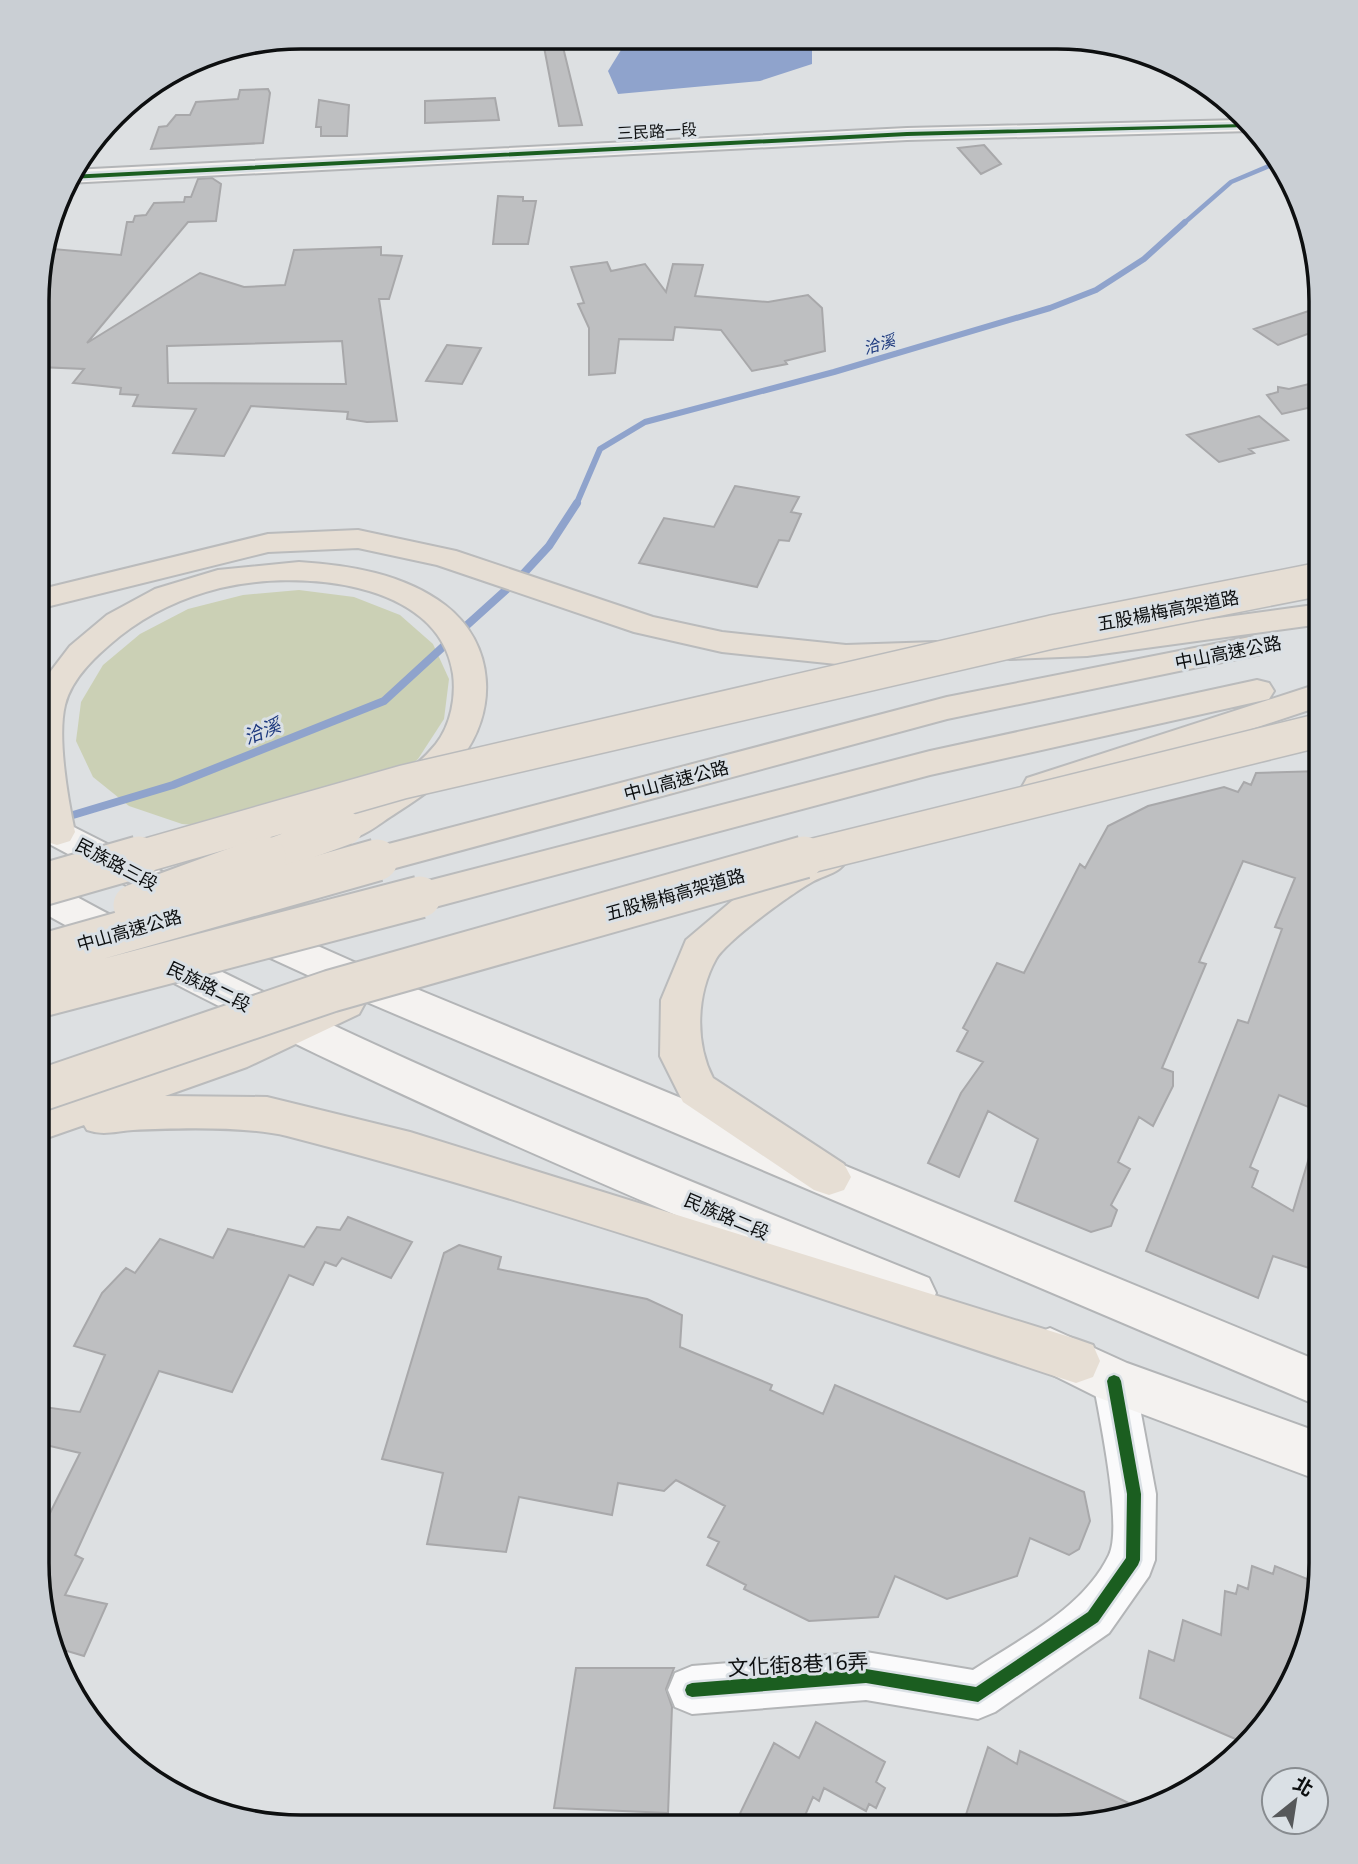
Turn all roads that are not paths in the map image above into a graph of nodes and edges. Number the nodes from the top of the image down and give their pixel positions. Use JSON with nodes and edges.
{"nodes":[{"id":1,"x":1228,"y":116,"type":"edge"},
{"id":2,"x":1238,"y":126,"type":"edge"},
{"id":3,"x":89,"y":165,"type":"edge"},
{"id":4,"x":82,"y":176,"type":"edge"},
{"id":5,"x":183,"y":561,"type":"junction"},
{"id":6,"x":1309,"y":581,"type":"edge"},
{"id":7,"x":49,"y":597,"type":"edge"},
{"id":8,"x":49,"y":615,"type":"edge"},
{"id":9,"x":1309,"y":616,"type":"edge"},
{"id":10,"x":1309,"y":635,"type":"edge"},
{"id":11,"x":1309,"y":680,"type":"edge"},
{"id":12,"x":1309,"y":698,"type":"edge"},
{"id":13,"x":49,"y":704,"type":"edge"},
{"id":14,"x":1309,"y":733,"type":"edge"},
{"id":15,"x":49,"y":828,"type":"edge"},
{"id":16,"x":867,"y":845,"type":"junction"},
{"id":17,"x":49,"y":883,"type":"edge"},
{"id":18,"x":49,"y":899,"type":"edge"},
{"id":19,"x":49,"y":936,"type":"edge"},
{"id":20,"x":49,"y":953,"type":"edge"},
{"id":21,"x":376,"y":989,"type":"junction"},
{"id":22,"x":49,"y":994,"type":"edge"},
{"id":23,"x":292,"y":1026,"type":"junction"},
{"id":24,"x":49,"y":1087,"type":"edge"},
{"id":25,"x":49,"y":1120,"type":"edge"},
{"id":26,"x":49,"y":1127,"type":"edge"},
{"id":27,"x":829,"y":1177,"type":"junction"},
{"id":28,"x":1095,"y":1371,"type":"junction"},
{"id":29,"x":1309,"y":1380,"type":"edge"},
{"id":30,"x":1309,"y":1452,"type":"edge"},
{"id":31,"x":692,"y":1690,"type":"dead end"}],
"edges":[{"from":1,"to":3,"type":"street","name":"三民路一段"},
{"from":2,"to":4,"type":"street","name":"三民路一段"},
{"from":5,"to":7,"type":"highway"},
{"from":5,"to":8,"type":"highway"},
{"from":5,"to":9,"type":"highway"},
{"from":6,"to":17,"type":"highway","name":"五股楊梅高架道路","bridge":true},
{"from":10,"to":20,"type":"highway","name":"中山高速公路","bridge":true},
{"from":11,"to":22,"type":"highway","bridge":true},
{"from":12,"to":16,"type":"highway"},
{"from":13,"to":19,"type":"highway","bridge":true},
{"from":14,"to":24,"type":"highway","name":"五股楊梅高架道路","bridge":true},
{"from":15,"to":21,"type":"street","name":"民族路三段"},
{"from":16,"to":21,"type":"highway"},
{"from":16,"to":27,"type":"highway"},
{"from":18,"to":23,"type":"street","name":"民族路二段"},
{"from":21,"to":23,"type":"highway"},
{"from":21,"to":27,"type":"street"},
{"from":23,"to":25,"type":"highway"},
{"from":23,"to":28,"type":"street","name":"民族路二段"},
{"from":26,"to":28,"type":"highway"},
{"from":27,"to":29,"type":"street"},
{"from":28,"to":30,"type":"street","name":"民族路二段"},
{"from":28,"to":31,"type":"street","name":"文化街8巷16弄"}]}
